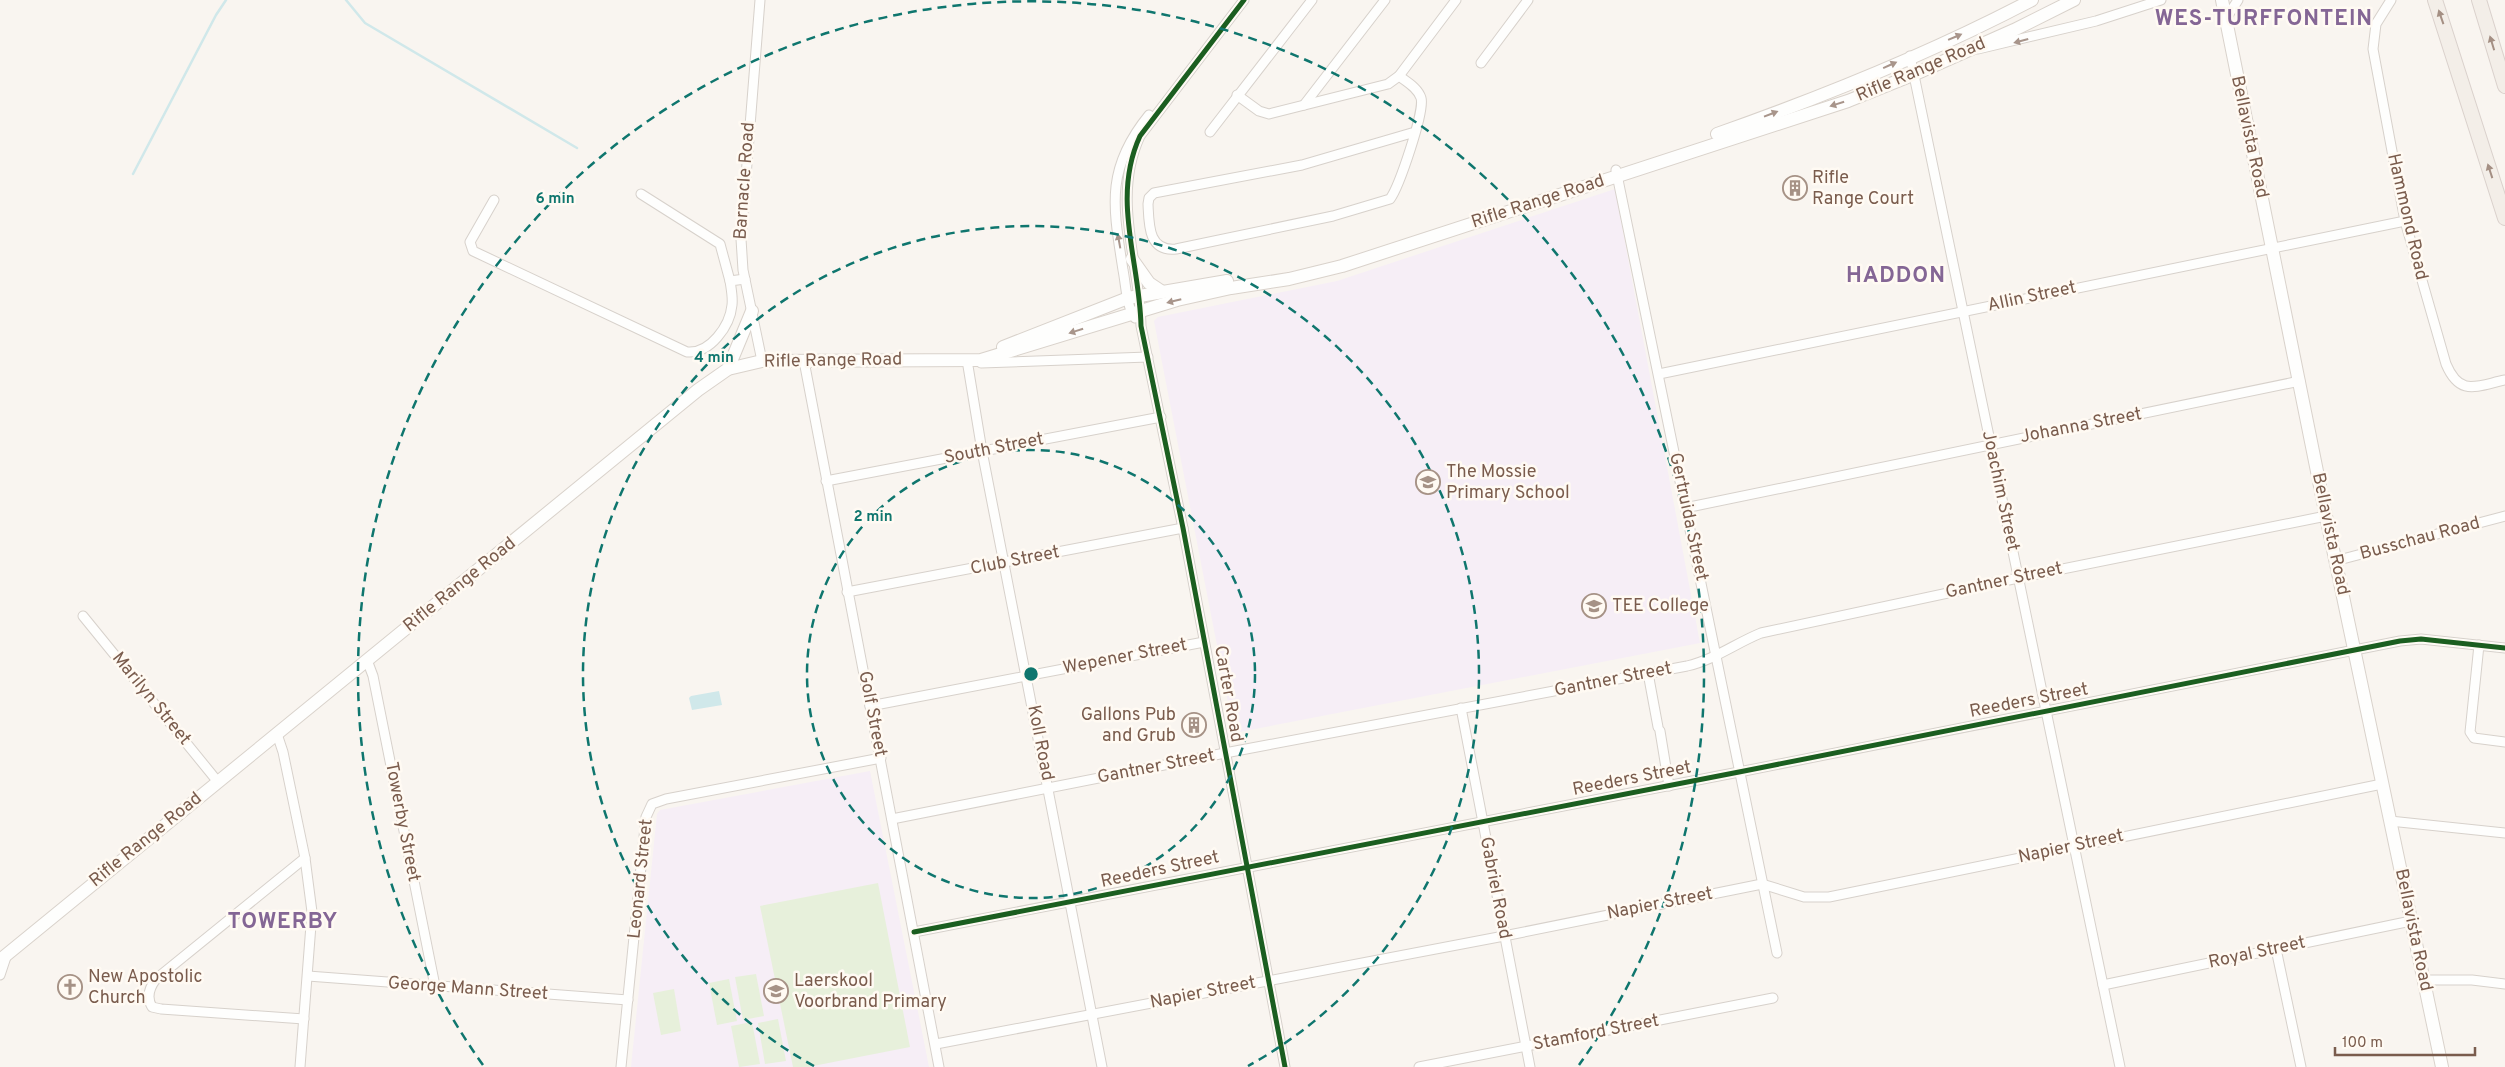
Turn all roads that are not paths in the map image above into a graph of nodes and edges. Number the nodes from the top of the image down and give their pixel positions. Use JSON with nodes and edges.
{"nodes":[{"id":1,"x":760,"y":0,"type":"edge"},
{"id":2,"x":1238,"y":0,"type":"edge"},
{"id":3,"x":1244,"y":0,"type":"edge"},
{"id":4,"x":1312,"y":0,"type":"edge"},
{"id":5,"x":1385,"y":0,"type":"edge"},
{"id":6,"x":1456,"y":0,"type":"edge"},
{"id":7,"x":1528,"y":0,"type":"edge"},
{"id":8,"x":2032,"y":0,"type":"edge"},
{"id":9,"x":2074,"y":0,"type":"edge"},
{"id":10,"x":2161,"y":0,"type":"edge"},
{"id":11,"x":2222,"y":0,"type":"edge"},
{"id":12,"x":2238,"y":0,"type":"edge"},
{"id":13,"x":2390,"y":0,"type":"edge"},
{"id":14,"x":2435,"y":0,"type":"edge"},
{"id":15,"x":2479,"y":0,"type":"edge"},
{"id":16,"x":2225,"y":20,"type":"junction"},
{"id":17,"x":1961,"y":52,"type":"junction"},
{"id":18,"x":1910,"y":56,"type":"junction"},
{"id":19,"x":1481,"y":63,"type":"dead end"},
{"id":20,"x":1915,"y":74,"type":"junction"},
{"id":21,"x":1400,"y":76,"type":"junction"},
{"id":22,"x":2505,"y":86,"type":"edge"},
{"id":23,"x":1237,"y":95,"type":"junction"},
{"id":24,"x":1304,"y":105,"type":"junction"},
{"id":25,"x":1210,"y":132,"type":"dead end"},
{"id":26,"x":1415,"y":132,"type":"junction"},
{"id":27,"x":1123,"y":172,"type":"junction"},
{"id":28,"x":1617,"y":173,"type":"junction"},
{"id":29,"x":641,"y":194,"type":"dead end"},
{"id":30,"x":494,"y":200,"type":"dead end"},
{"id":31,"x":2505,"y":218,"type":"edge"},
{"id":32,"x":2405,"y":221,"type":"junction"},
{"id":33,"x":2272,"y":248,"type":"junction"},
{"id":34,"x":1132,"y":260,"type":"junction"},
{"id":35,"x":745,"y":279,"type":"junction"},
{"id":36,"x":730,"y":281,"type":"junction"},
{"id":37,"x":1161,"y":291,"type":"junction"},
{"id":38,"x":1133,"y":296,"type":"junction"},
{"id":39,"x":752,"y":311,"type":"junction"},
{"id":40,"x":1136,"y":311,"type":"junction"},
{"id":41,"x":1963,"y":312,"type":"junction"},
{"id":42,"x":985,"y":356,"type":"junction"},
{"id":43,"x":1148,"y":357,"type":"junction"},
{"id":44,"x":762,"y":361,"type":"junction"},
{"id":45,"x":804,"y":361,"type":"junction"},
{"id":46,"x":968,"y":362,"type":"junction"},
{"id":47,"x":728,"y":368,"type":"junction"},
{"id":48,"x":1659,"y":374,"type":"junction"},
{"id":49,"x":2505,"y":380,"type":"edge"},
{"id":50,"x":2300,"y":381,"type":"junction"},
{"id":51,"x":1161,"y":416,"type":"junction"},
{"id":52,"x":1991,"y":444,"type":"junction"},
{"id":53,"x":982,"y":451,"type":"junction"},
{"id":54,"x":826,"y":482,"type":"junction"},
{"id":55,"x":1685,"y":508,"type":"junction"},
{"id":56,"x":2326,"y":516,"type":"junction"},
{"id":57,"x":2505,"y":516,"type":"edge"},
{"id":58,"x":1182,"y":528,"type":"junction"},
{"id":59,"x":2335,"y":561,"type":"junction"},
{"id":60,"x":1005,"y":563,"type":"junction"},
{"id":61,"x":2018,"y":578,"type":"junction"},
{"id":62,"x":847,"y":592,"type":"junction"},
{"id":63,"x":83,"y":616,"type":"dead end"},
{"id":64,"x":1204,"y":642,"type":"junction"},
{"id":65,"x":2479,"y":645,"type":"junction"},
{"id":66,"x":2505,"y":648,"type":"edge"},
{"id":67,"x":2355,"y":650,"type":"junction"},
{"id":68,"x":1716,"y":656,"type":"junction"},
{"id":69,"x":367,"y":660,"type":"junction"},
{"id":70,"x":1648,"y":673,"type":"junction"},
{"id":71,"x":1026,"y":676,"type":"junction"},
{"id":72,"x":870,"y":706,"type":"junction"},
{"id":73,"x":1461,"y":708,"type":"junction"},
{"id":74,"x":2046,"y":712,"type":"junction"},
{"id":75,"x":277,"y":734,"type":"junction"},
{"id":76,"x":2505,"y":742,"type":"edge"},
{"id":77,"x":1224,"y":753,"type":"junction"},
{"id":78,"x":881,"y":758,"type":"junction"},
{"id":79,"x":1739,"y":772,"type":"junction"},
{"id":80,"x":218,"y":782,"type":"junction"},
{"id":81,"x":2382,"y":784,"type":"junction"},
{"id":82,"x":1669,"y":786,"type":"junction"},
{"id":83,"x":1048,"y":789,"type":"junction"},
{"id":84,"x":892,"y":819,"type":"junction"},
{"id":85,"x":2390,"y":821,"type":"junction"},
{"id":86,"x":1483,"y":822,"type":"junction"},
{"id":87,"x":2505,"y":833,"type":"edge"},
{"id":88,"x":2074,"y":847,"type":"junction"},
{"id":89,"x":305,"y":858,"type":"junction"},
{"id":90,"x":1247,"y":866,"type":"junction"},
{"id":91,"x":1762,"y":884,"type":"junction"},
{"id":92,"x":1071,"y":902,"type":"junction"},
{"id":93,"x":2411,"y":920,"type":"junction"},
{"id":94,"x":914,"y":932,"type":"junction"},
{"id":95,"x":1504,"y":936,"type":"junction"},
{"id":96,"x":2276,"y":949,"type":"junction"},
{"id":97,"x":1777,"y":952,"type":"dead end"},
{"id":98,"x":3,"y":957,"type":"edge"},
{"id":99,"x":0,"y":975,"type":"edge"},
{"id":100,"x":308,"y":976,"type":"junction"},
{"id":101,"x":1270,"y":980,"type":"junction"},
{"id":102,"x":2423,"y":980,"type":"junction"},
{"id":103,"x":2505,"y":984,"type":"edge"},
{"id":104,"x":2103,"y":985,"type":"junction"},
{"id":105,"x":435,"y":986,"type":"junction"},
{"id":106,"x":1773,"y":998,"type":"dead end"},
{"id":107,"x":628,"y":1000,"type":"junction"},
{"id":108,"x":1092,"y":1014,"type":"junction"},
{"id":109,"x":304,"y":1019,"type":"junction"},
{"id":110,"x":936,"y":1044,"type":"junction"},
{"id":111,"x":1526,"y":1047,"type":"junction"},
{"id":112,"x":300,"y":1067,"type":"edge"},
{"id":113,"x":621,"y":1067,"type":"edge"},
{"id":114,"x":939,"y":1067,"type":"edge"},
{"id":115,"x":1102,"y":1067,"type":"edge"},
{"id":116,"x":1286,"y":1067,"type":"edge"},
{"id":117,"x":1419,"y":1067,"type":"edge"},
{"id":118,"x":1530,"y":1067,"type":"edge"},
{"id":119,"x":2120,"y":1067,"type":"edge"},
{"id":120,"x":2302,"y":1067,"type":"edge"},
{"id":121,"x":2442,"y":1067,"type":"edge"}],
"edges":[{"from":1,"to":35,"type":"street","name":"Barnacle Road"},
{"from":2,"to":27,"type":"street"},
{"from":3,"to":27,"type":"street"},
{"from":4,"to":23,"type":"street"},
{"from":5,"to":24,"type":"street"},
{"from":6,"to":21,"type":"street"},
{"from":7,"to":19,"type":"street"},
{"from":18,"to":8,"type":"main road","name":"Rifle Range Road","one_way":true},
{"from":9,"to":17,"type":"main road","name":"Rifle Range Road"},
{"from":10,"to":17,"type":"street","one_way":true},
{"from":11,"to":16,"type":"main road","name":"Bellavista Road"},
{"from":12,"to":16,"type":"street"},
{"from":13,"to":32,"type":"street","name":"Hammond Road"},
{"from":31,"to":14,"type":"main road","one_way":true},
{"from":22,"to":15,"type":"main road","one_way":true},
{"from":16,"to":33,"type":"main road","name":"Bellavista Road"},
{"from":17,"to":20,"type":"main road","name":"Rifle Range Road"},
{"from":18,"to":20,"type":"street","name":"Joachim Street"},
{"from":28,"to":18,"type":"main road","name":"Rifle Range Road","one_way":true},
{"from":20,"to":28,"type":"main road","name":"Rifle Range Road","one_way":true},
{"from":20,"to":41,"type":"street","name":"Joachim Street"},
{"from":21,"to":24,"type":"street"},
{"from":21,"to":26,"type":"street"},
{"from":23,"to":24,"type":"street"},
{"from":23,"to":25,"type":"street"},
{"from":26,"to":26,"type":"street"},
{"from":27,"to":34,"type":"street"},
{"from":38,"to":27,"type":"street","one_way":true},
{"from":28,"to":37,"type":"main road","name":"Rifle Range Road"},
{"from":28,"to":40,"type":"main road","name":"Rifle Range Road","one_way":true},
{"from":28,"to":48,"type":"street","name":"Gertruida Street"},
{"from":29,"to":36,"type":"street"},
{"from":30,"to":36,"type":"street"},
{"from":32,"to":33,"type":"street","name":"Allin Street"},
{"from":32,"to":49,"type":"street","name":"Hammond Road"},
{"from":33,"to":41,"type":"street","name":"Allin Street"},
{"from":33,"to":50,"type":"main road","name":"Bellavista Road"},
{"from":34,"to":37,"type":"main road"},
{"from":34,"to":38,"type":"street"},
{"from":35,"to":36,"type":"street"},
{"from":35,"to":39,"type":"street","name":"Barnacle Road"},
{"from":37,"to":38,"type":"main road","name":"Rifle Range Road"},
{"from":38,"to":40,"type":"street","name":"Carter Road"},
{"from":38,"to":42,"type":"main road","name":"Rifle Range Road"},
{"from":39,"to":44,"type":"street","name":"Barnacle Road"},
{"from":39,"to":47,"type":"main road"},
{"from":40,"to":42,"type":"main road","name":"Rifle Range Road","one_way":true},
{"from":40,"to":43,"type":"street","name":"Carter Road"},
{"from":41,"to":48,"type":"street","name":"Allin Street"},
{"from":41,"to":52,"type":"street","name":"Joachim Street"},
{"from":42,"to":46,"type":"main road"},
{"from":43,"to":46,"type":"street","name":"Rifle Range Road"},
{"from":43,"to":51,"type":"street","name":"Carter Road"},
{"from":44,"to":45,"type":"main road","name":"Rifle Range Road"},
{"from":44,"to":47,"type":"main road","name":"Rifle Range Road"},
{"from":45,"to":46,"type":"main road","name":"Rifle Range Road"},
{"from":45,"to":54,"type":"street","name":"Golf Street"},
{"from":46,"to":53,"type":"street","name":"Koll Road"},
{"from":47,"to":69,"type":"main road","name":"Rifle Range Road"},
{"from":48,"to":55,"type":"street","name":"Gertruida Street"},
{"from":50,"to":52,"type":"street","name":"Johanna Street"},
{"from":50,"to":56,"type":"main road","name":"Bellavista Road"},
{"from":51,"to":53,"type":"street","name":"South Street"},
{"from":51,"to":58,"type":"street","name":"Carter Road"},
{"from":52,"to":55,"type":"street","name":"Johanna Street"},
{"from":52,"to":61,"type":"street","name":"Joachim Street"},
{"from":53,"to":54,"type":"street","name":"South Street"},
{"from":53,"to":60,"type":"street","name":"Koll Road"},
{"from":54,"to":62,"type":"street","name":"Golf Street"},
{"from":55,"to":68,"type":"street","name":"Gertruida Street"},
{"from":56,"to":59,"type":"main road","name":"Bellavista Road"},
{"from":56,"to":61,"type":"street","name":"Gantner Street"},
{"from":57,"to":59,"type":"street","name":"Busschau Road"},
{"from":58,"to":60,"type":"street","name":"Club Street"},
{"from":58,"to":64,"type":"street","name":"Carter Road"},
{"from":59,"to":67,"type":"main road","name":"Bellavista Road"},
{"from":60,"to":62,"type":"street","name":"Club Street"},
{"from":60,"to":71,"type":"street","name":"Koll Road"},
{"from":61,"to":68,"type":"street","name":"Gantner Street"},
{"from":61,"to":74,"type":"street","name":"Joachim Street"},
{"from":62,"to":72,"type":"street","name":"Golf Street"},
{"from":63,"to":80,"type":"street","name":"Marilyn Street"},
{"from":64,"to":71,"type":"street","name":"Wepener Street"},
{"from":64,"to":77,"type":"street","name":"Carter Road"},
{"from":65,"to":66,"type":"street","name":"Reeders Street"},
{"from":65,"to":67,"type":"street","name":"Reeders Street"},
{"from":65,"to":76,"type":"street"},
{"from":67,"to":74,"type":"street","name":"Reeders Street"},
{"from":67,"to":81,"type":"main road","name":"Bellavista Road"},
{"from":68,"to":70,"type":"street","name":"Gantner Street"},
{"from":68,"to":79,"type":"street","name":"Gertruida Street"},
{"from":69,"to":75,"type":"main road","name":"Rifle Range Road"},
{"from":69,"to":105,"type":"street","name":"Towerby Street"},
{"from":70,"to":73,"type":"street","name":"Gantner Street"},
{"from":70,"to":82,"type":"street"},
{"from":71,"to":72,"type":"street","name":"Wepener Street"},
{"from":71,"to":83,"type":"street","name":"Koll Road"},
{"from":72,"to":78,"type":"street","name":"Golf Street"},
{"from":73,"to":77,"type":"street","name":"Gantner Street"},
{"from":73,"to":86,"type":"street","name":"Gabriel Road"},
{"from":74,"to":79,"type":"street","name":"Reeders Street"},
{"from":74,"to":88,"type":"street","name":"Joachim Street"},
{"from":75,"to":80,"type":"main road","name":"Rifle Range Road"},
{"from":75,"to":89,"type":"street"},
{"from":77,"to":83,"type":"street","name":"Gantner Street"},
{"from":77,"to":90,"type":"street","name":"Carter Road"},
{"from":78,"to":84,"type":"street","name":"Golf Street"},
{"from":78,"to":107,"type":"street","name":"Leonard Street"},
{"from":79,"to":82,"type":"street","name":"Reeders Street"},
{"from":79,"to":91,"type":"street","name":"Gertruida Street"},
{"from":80,"to":98,"type":"main road","name":"Rifle Range Road"},
{"from":81,"to":85,"type":"main road","name":"Bellavista Road"},
{"from":81,"to":88,"type":"street","name":"Napier Street"},
{"from":82,"to":86,"type":"street","name":"Reeders Street"},
{"from":83,"to":84,"type":"street","name":"Gantner Street"},
{"from":83,"to":92,"type":"street","name":"Koll Road"},
{"from":84,"to":94,"type":"street","name":"Golf Street"},
{"from":85,"to":87,"type":"street"},
{"from":85,"to":93,"type":"main road","name":"Bellavista Road"},
{"from":86,"to":90,"type":"street","name":"Reeders Street"},
{"from":86,"to":95,"type":"street","name":"Gabriel Road"},
{"from":88,"to":91,"type":"street","name":"Napier Street"},
{"from":88,"to":104,"type":"street","name":"Joachim Street"},
{"from":89,"to":100,"type":"street"},
{"from":89,"to":109,"type":"street"},
{"from":90,"to":92,"type":"street","name":"Reeders Street"},
{"from":90,"to":101,"type":"street","name":"Carter Road"},
{"from":91,"to":95,"type":"street","name":"Napier Street"},
{"from":91,"to":97,"type":"street","name":"Gertruida Street"},
{"from":92,"to":94,"type":"street","name":"Reeders Street"},
{"from":92,"to":108,"type":"street","name":"Koll Road"},
{"from":93,"to":96,"type":"street","name":"Royal Street"},
{"from":93,"to":102,"type":"main road","name":"Bellavista Road"},
{"from":94,"to":110,"type":"street","name":"Golf Street"},
{"from":95,"to":101,"type":"street","name":"Napier Street"},
{"from":95,"to":111,"type":"street","name":"Gabriel Road"},
{"from":96,"to":104,"type":"street","name":"Royal Street"},
{"from":96,"to":120,"type":"street"},
{"from":98,"to":99,"type":"street"},
{"from":100,"to":105,"type":"street","name":"George Mann Street"},
{"from":100,"to":109,"type":"street"},
{"from":101,"to":108,"type":"street","name":"Napier Street"},
{"from":101,"to":116,"type":"street","name":"Carter Road"},
{"from":102,"to":103,"type":"street"},
{"from":102,"to":121,"type":"main road","name":"Bellavista Road"},
{"from":104,"to":119,"type":"street","name":"Joachim Street"},
{"from":105,"to":107,"type":"street","name":"George Mann Street"},
{"from":106,"to":111,"type":"street","name":"Stamford Street"},
{"from":107,"to":113,"type":"street","name":"Leonard Street"},
{"from":108,"to":110,"type":"street","name":"Napier Street"},
{"from":108,"to":115,"type":"street","name":"Koll Road"},
{"from":109,"to":112,"type":"street"},
{"from":110,"to":114,"type":"street","name":"Golf Street"},
{"from":111,"to":117,"type":"street","name":"Stamford Street"},
{"from":111,"to":118,"type":"street","name":"Gabriel Road"}]}
